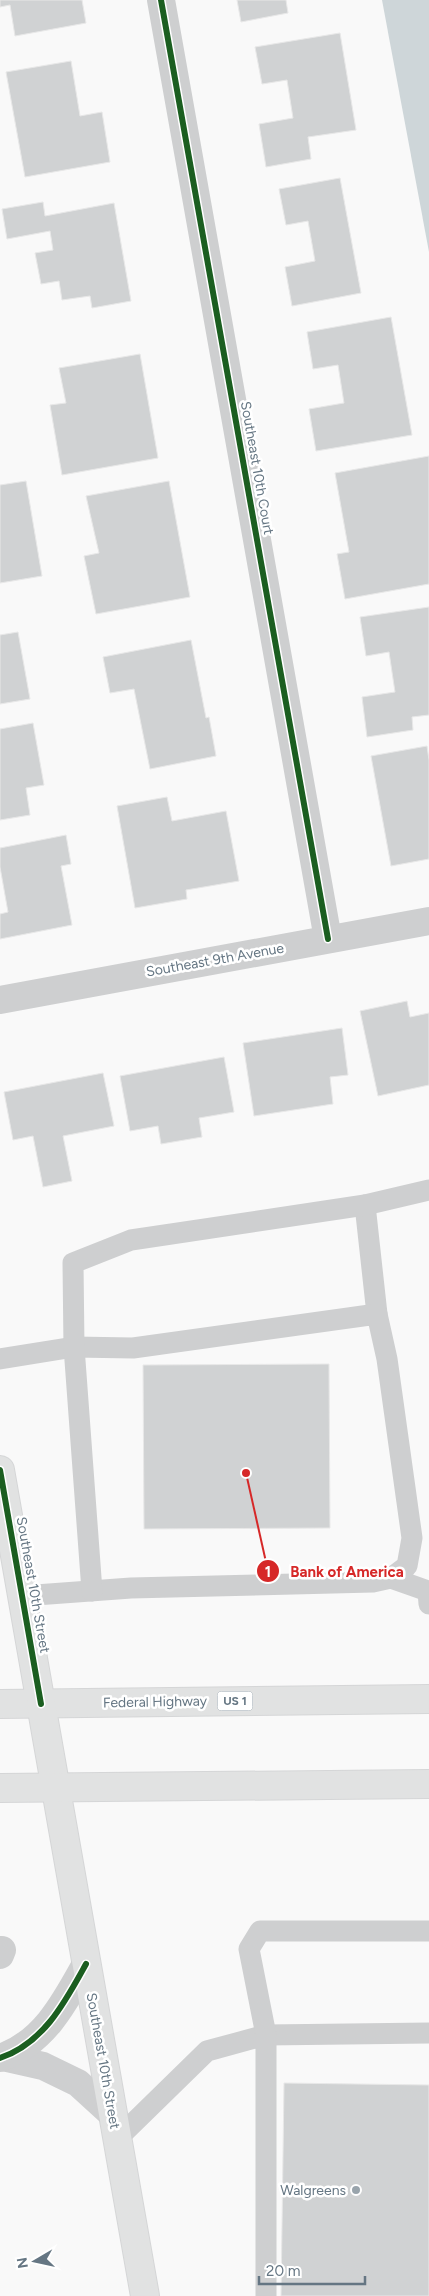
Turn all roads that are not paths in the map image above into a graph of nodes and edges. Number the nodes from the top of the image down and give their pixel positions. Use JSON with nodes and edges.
{"nodes":[{"id":1,"x":161,"y":0,"type":"edge"},
{"id":2,"x":429,"y":921,"type":"edge"},
{"id":3,"x":328,"y":940,"type":"junction"},
{"id":4,"x":0,"y":1000,"type":"edge"},
{"id":5,"x":429,"y":1190,"type":"edge"},
{"id":6,"x":366,"y":1204,"type":"junction"},
{"id":7,"x":377,"y":1314,"type":"junction"},
{"id":8,"x":74,"y":1347,"type":"junction"},
{"id":9,"x":0,"y":1359,"type":"edge"},
{"id":10,"x":0,"y":1470,"type":"edge"},
{"id":11,"x":391,"y":1578,"type":"junction"},
{"id":12,"x":92,"y":1591,"type":"junction"},
{"id":13,"x":429,"y":1595,"type":"edge"},
{"id":14,"x":22,"y":1596,"type":"junction"},
{"id":15,"x":429,"y":1699,"type":"edge"},
{"id":16,"x":0,"y":1704,"type":"edge"},
{"id":17,"x":40,"y":1704,"type":"junction"},
{"id":18,"x":429,"y":1784,"type":"edge"},
{"id":19,"x":0,"y":1788,"type":"edge"},
{"id":20,"x":56,"y":1788,"type":"junction"},
{"id":21,"x":429,"y":1931,"type":"edge"},
{"id":22,"x":86,"y":1964,"type":"junction"},
{"id":23,"x":429,"y":2033,"type":"edge"},
{"id":24,"x":266,"y":2035,"type":"junction"},
{"id":25,"x":1,"y":2057,"type":"edge"},
{"id":26,"x":115,"y":2126,"type":"junction"},
{"id":27,"x":145,"y":2296,"type":"edge"},
{"id":28,"x":266,"y":2296,"type":"edge"}],
"edges":[{"from":1,"to":3,"type":"street","name":"Southeast 10th Court"},
{"from":2,"to":3,"type":"street","name":"Southeast 9th Avenue"},
{"from":3,"to":4,"type":"street","name":"Southeast 9th Avenue"},
{"from":5,"to":6,"type":"lane"},
{"from":6,"to":7,"type":"lane"},
{"from":6,"to":8,"type":"lane"},
{"from":7,"to":8,"type":"lane"},
{"from":7,"to":11,"type":"lane"},
{"from":8,"to":9,"type":"lane"},
{"from":8,"to":12,"type":"lane"},
{"from":10,"to":14,"type":"main road","name":"Southeast 10th Street"},
{"from":11,"to":12,"type":"lane"},
{"from":11,"to":13,"type":"lane"},
{"from":12,"to":14,"type":"lane"},
{"from":14,"to":17,"type":"main road","name":"Southeast 10th Street"},
{"from":15,"to":17,"type":"main road","name":"Federal Highway","number":"US 1"},
{"from":16,"to":17,"type":"main road","name":"Federal Highway","number":"US 1"},
{"from":17,"to":20,"type":"main road","name":"Southeast 10th Street"},
{"from":18,"to":20,"type":"main road"},
{"from":19,"to":20,"type":"main road"},
{"from":20,"to":22,"type":"main road","name":"Southeast 10th Street"},
{"from":21,"to":24,"type":"lane"},
{"from":22,"to":25,"type":"street"},
{"from":22,"to":26,"type":"main road","name":"Southeast 10th Street"},
{"from":23,"to":24,"type":"lane"},
{"from":24,"to":26,"type":"lane"},
{"from":24,"to":28,"type":"lane"},
{"from":25,"to":26,"type":"street"},
{"from":26,"to":27,"type":"main road","name":"Southeast 10th Street"}]}
